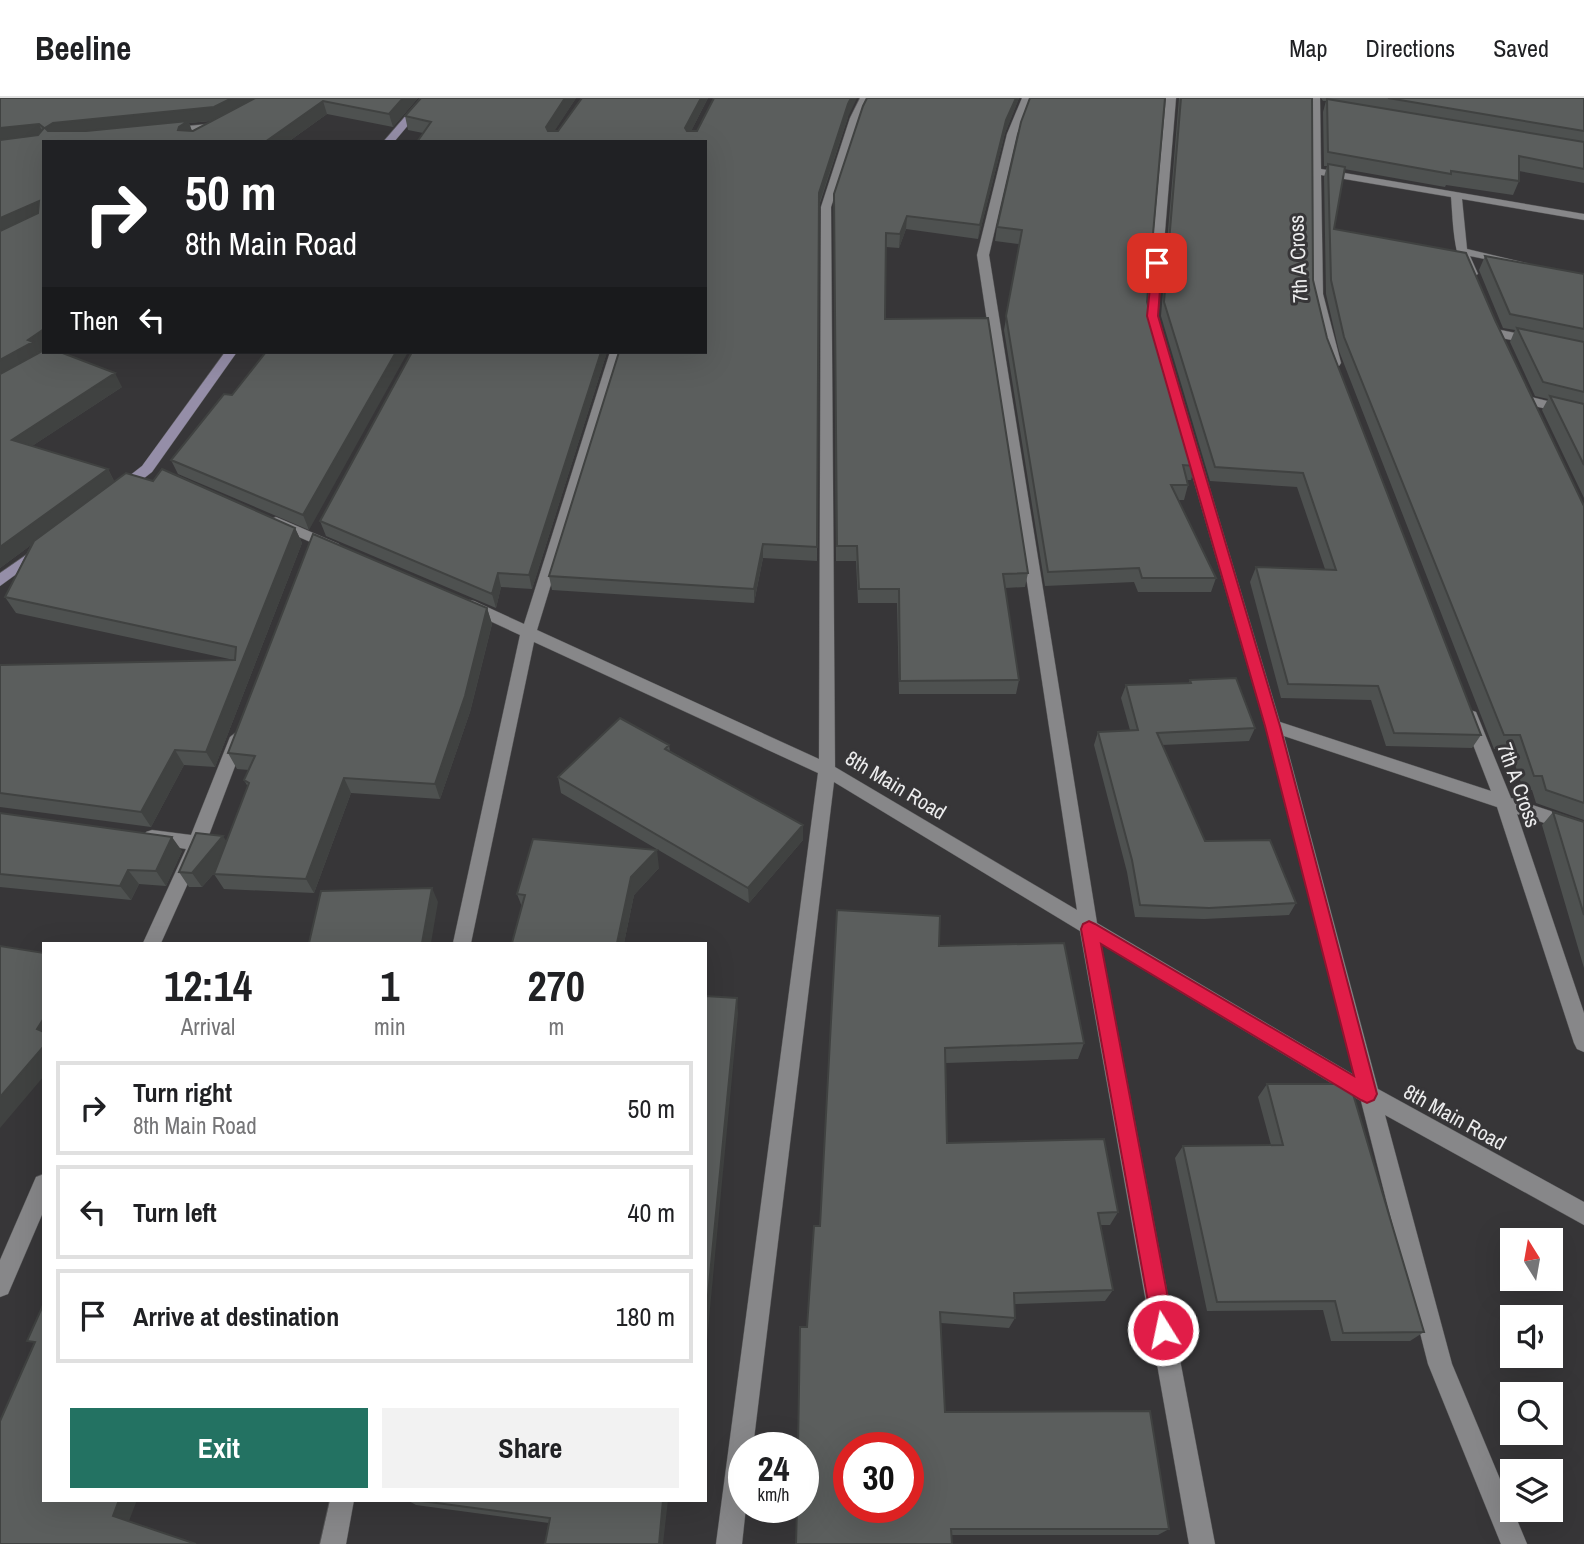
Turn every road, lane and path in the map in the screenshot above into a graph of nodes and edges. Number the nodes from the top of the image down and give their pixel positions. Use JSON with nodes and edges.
{"nodes":[{"id":1,"x":426,"y":98,"type":"edge"},
{"id":2,"x":865,"y":98,"type":"edge"},
{"id":3,"x":1027,"y":98,"type":"edge"},
{"id":4,"x":1171,"y":98,"type":"edge"},
{"id":5,"x":1315,"y":102,"type":"edge"},
{"id":6,"x":1329,"y":108,"type":"edge"},
{"id":7,"x":230,"y":120,"type":"edge"},
{"id":8,"x":219,"y":126,"type":"junction"},
{"id":9,"x":153,"y":132,"type":"edge"},
{"id":10,"x":194,"y":140,"type":"edge"},
{"id":11,"x":390,"y":140,"type":"edge"},
{"id":12,"x":1315,"y":170,"type":"junction"},
{"id":13,"x":1456,"y":195,"type":"junction"},
{"id":14,"x":1584,"y":217,"type":"edge"},
{"id":15,"x":1462,"y":251,"type":"junction"},
{"id":16,"x":1543,"y":268,"type":"edge"},
{"id":17,"x":1477,"y":286,"type":"edge"},
{"id":18,"x":1496,"y":332,"type":"edge"},
{"id":19,"x":1584,"y":351,"type":"edge"},
{"id":20,"x":230,"y":354,"type":"edge"},
{"id":21,"x":615,"y":354,"type":"edge"},
{"id":22,"x":1340,"y":378,"type":"edge"},
{"id":23,"x":1528,"y":401,"type":"edge"},
{"id":24,"x":1584,"y":414,"type":"edge"},
{"id":25,"x":105,"y":501,"type":"edge"},
{"id":26,"x":263,"y":517,"type":"edge"},
{"id":27,"x":52,"y":541,"type":"edge"},
{"id":28,"x":352,"y":554,"type":"edge"},
{"id":29,"x":0,"y":581,"type":"edge"},
{"id":30,"x":453,"y":598,"type":"edge"},
{"id":31,"x":529,"y":631,"type":"junction"},
{"id":32,"x":1464,"y":699,"type":"edge"},
{"id":33,"x":246,"y":716,"type":"edge"},
{"id":34,"x":1273,"y":726,"type":"junction"},
{"id":35,"x":827,"y":770,"type":"junction"},
{"id":36,"x":1504,"y":802,"type":"junction"},
{"id":37,"x":1584,"y":829,"type":"edge"},
{"id":38,"x":129,"y":834,"type":"edge"},
{"id":39,"x":197,"y":843,"type":"junction"},
{"id":40,"x":1089,"y":929,"type":"junction"},
{"id":41,"x":152,"y":942,"type":"edge"},
{"id":42,"x":462,"y":942,"type":"edge"},
{"id":43,"x":1584,"y":1043,"type":"edge"},
{"id":44,"x":1367,"y":1094,"type":"junction"},
{"id":45,"x":42,"y":1187,"type":"edge"},
{"id":46,"x":1584,"y":1214,"type":"edge"},
{"id":47,"x":8,"y":1244,"type":"edge"},
{"id":48,"x":0,"y":1286,"type":"edge"},
{"id":49,"x":342,"y":1502,"type":"edge"},
{"id":50,"x":332,"y":1544,"type":"edge"},
{"id":51,"x":729,"y":1544,"type":"edge"},
{"id":52,"x":1202,"y":1544,"type":"edge"},
{"id":53,"x":1514,"y":1544,"type":"edge"}],
"edges":[{"from":1,"to":11,"type":"main road"},
{"from":2,"to":35,"type":"street"},
{"from":3,"to":40,"type":"street"},
{"from":4,"to":34,"type":"street"},
{"from":5,"to":6,"type":"street"},
{"from":5,"to":12,"type":"street","name":"7th A Cross"},
{"from":7,"to":8,"type":"street"},
{"from":8,"to":9,"type":"street"},
{"from":8,"to":10,"type":"street"},
{"from":12,"to":13,"type":"street"},
{"from":12,"to":22,"type":"street","name":"7th A Cross"},
{"from":13,"to":14,"type":"street"},
{"from":13,"to":15,"type":"street"},
{"from":15,"to":16,"type":"street"},
{"from":15,"to":17,"type":"street"},
{"from":18,"to":19,"type":"street"},
{"from":20,"to":25,"type":"main road"},
{"from":21,"to":31,"type":"street"},
{"from":23,"to":24,"type":"street"},
{"from":26,"to":28,"type":"street"},
{"from":27,"to":29,"type":"main road"},
{"from":30,"to":31,"type":"street","name":"8th Main Road"},
{"from":31,"to":35,"type":"street","name":"8th Main Road"},
{"from":31,"to":42,"type":"street"},
{"from":32,"to":36,"type":"street","name":"7th A Cross"},
{"from":33,"to":39,"type":"street"},
{"from":34,"to":36,"type":"street"},
{"from":34,"to":44,"type":"street"},
{"from":35,"to":40,"type":"street","name":"8th Main Road"},
{"from":35,"to":51,"type":"street"},
{"from":36,"to":37,"type":"street"},
{"from":36,"to":43,"type":"street","name":"7th A Cross"},
{"from":38,"to":39,"type":"street"},
{"from":39,"to":41,"type":"street"},
{"from":40,"to":44,"type":"street","name":"8th Main Road"},
{"from":40,"to":52,"type":"street"},
{"from":44,"to":46,"type":"street","name":"8th Main Road"},
{"from":44,"to":53,"type":"street"},
{"from":45,"to":47,"type":"street"},
{"from":47,"to":48,"type":"street"},
{"from":49,"to":50,"type":"street"}]}
